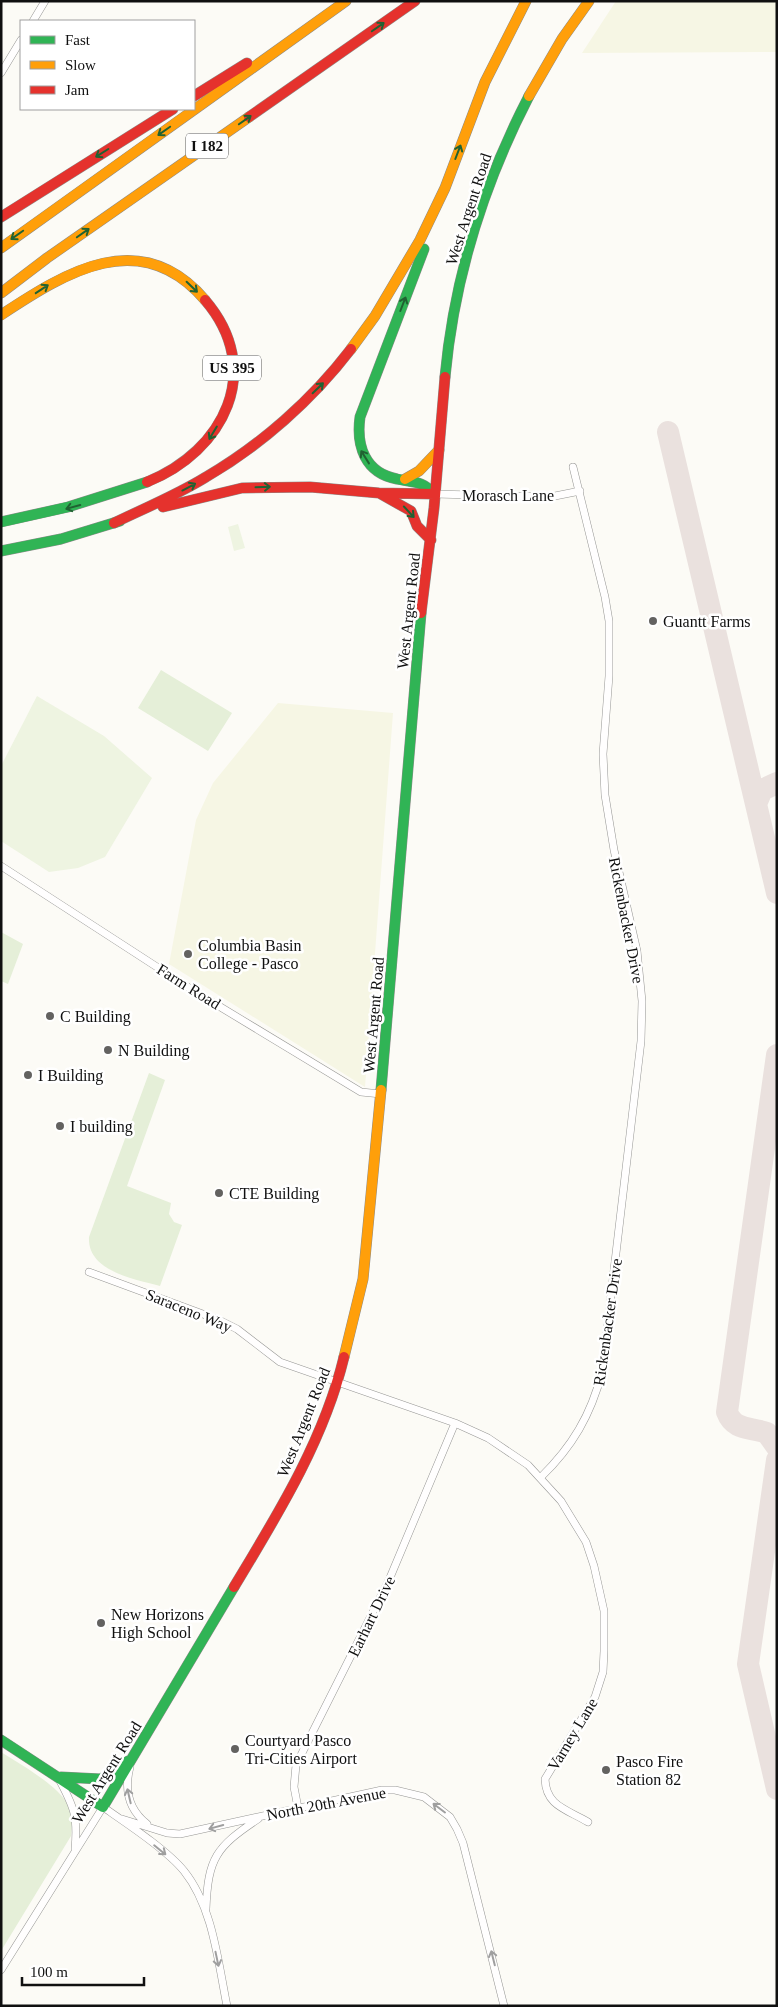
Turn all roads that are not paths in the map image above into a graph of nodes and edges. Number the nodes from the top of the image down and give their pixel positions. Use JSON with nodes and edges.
{"nodes":[{"id":1,"x":34,"y":1,"type":"edge"},
{"id":2,"x":345,"y":1,"type":"edge"},
{"id":3,"x":415,"y":1,"type":"edge"},
{"id":4,"x":526,"y":1,"type":"edge"},
{"id":5,"x":589,"y":1,"type":"edge"},
{"id":6,"x":43,"y":4,"type":"edge"},
{"id":7,"x":34,"y":20,"type":"edge"},
{"id":8,"x":20,"y":42,"type":"edge"},
{"id":9,"x":1,"y":73,"type":"edge"},
{"id":10,"x":195,"y":95,"type":"edge"},
{"id":11,"x":195,"y":109,"type":"edge"},
{"id":12,"x":171,"y":110,"type":"edge"},
{"id":13,"x":193,"y":110,"type":"edge"},
{"id":14,"x":440,"y":198,"type":"junction"},
{"id":15,"x":1,"y":217,"type":"edge"},
{"id":16,"x":1,"y":248,"type":"edge"},
{"id":17,"x":1,"y":293,"type":"edge"},
{"id":18,"x":1,"y":315,"type":"edge"},
{"id":19,"x":439,"y":450,"type":"junction"},
{"id":20,"x":573,"y":467,"type":"dead end"},
{"id":21,"x":405,"y":479,"type":"junction"},
{"id":22,"x":580,"y":491,"type":"junction"},
{"id":23,"x":379,"y":493,"type":"junction"},
{"id":24,"x":435,"y":494,"type":"junction"},
{"id":25,"x":1,"y":522,"type":"edge"},
{"id":26,"x":114,"y":523,"type":"junction"},
{"id":27,"x":431,"y":540,"type":"junction"},
{"id":28,"x":1,"y":551,"type":"edge"},
{"id":29,"x":1,"y":866,"type":"edge"},
{"id":30,"x":382,"y":1094,"type":"junction"},
{"id":31,"x":88,"y":1272,"type":"dead end"},
{"id":32,"x":338,"y":1382,"type":"junction"},
{"id":33,"x":455,"y":1423,"type":"junction"},
{"id":34,"x":541,"y":1477,"type":"junction"},
{"id":35,"x":1,"y":1740,"type":"edge"},
{"id":36,"x":133,"y":1757,"type":"junction"},
{"id":37,"x":57,"y":1776,"type":"junction"},
{"id":38,"x":103,"y":1807,"type":"junction"},
{"id":39,"x":298,"y":1808,"type":"junction"},
{"id":40,"x":263,"y":1815,"type":"junction"},
{"id":41,"x":122,"y":1819,"type":"junction"},
{"id":42,"x":588,"y":1822,"type":"dead end"},
{"id":43,"x":151,"y":1828,"type":"junction"},
{"id":44,"x":75,"y":1851,"type":"junction"},
{"id":45,"x":206,"y":1912,"type":"junction"},
{"id":46,"x":1,"y":1970,"type":"edge"},
{"id":47,"x":227,"y":2006,"type":"edge"},
{"id":48,"x":504,"y":2006,"type":"edge"}],
"edges":[{"from":1,"to":6,"type":"street"},
{"from":2,"to":10,"type":"main road"},
{"from":2,"to":11,"type":"main road","number":"I 182","one_way":true},
{"from":17,"to":3,"type":"main road","number":"I 182","one_way":true},
{"from":14,"to":4,"type":"main road","one_way":true},
{"from":5,"to":19,"type":"main road","name":"West Argent Road"},
{"from":6,"to":7,"type":"street"},
{"from":8,"to":9,"type":"street"},
{"from":12,"to":15,"type":"main road","one_way":true},
{"from":13,"to":16,"type":"main road","number":"I 182","one_way":true},
{"from":21,"to":14,"type":"main road","one_way":true},
{"from":26,"to":14,"type":"main road","one_way":true},
{"from":18,"to":25,"type":"main road","number":"US 395","one_way":true},
{"from":19,"to":21,"type":"main road"},
{"from":19,"to":24,"type":"main road","name":"West Argent Road"},
{"from":20,"to":22,"type":"street","name":"Rickenbacker Drive"},
{"from":21,"to":24,"type":"main road"},
{"from":22,"to":24,"type":"street","name":"Morasch Lane"},
{"from":22,"to":34,"type":"street","name":"Rickenbacker Drive"},
{"from":23,"to":24,"type":"main road"},
{"from":26,"to":23,"type":"main road","one_way":true},
{"from":23,"to":27,"type":"main road","one_way":true},
{"from":24,"to":27,"type":"main road","name":"West Argent Road"},
{"from":26,"to":28,"type":"main road"},
{"from":27,"to":30,"type":"main road","name":"West Argent Road"},
{"from":29,"to":30,"type":"street","name":"Farm Road"},
{"from":30,"to":32,"type":"main road","name":"West Argent Road"},
{"from":31,"to":32,"type":"street","name":"Saraceno Way"},
{"from":32,"to":33,"type":"street","name":"Varney Lane"},
{"from":32,"to":36,"type":"main road","name":"West Argent Road"},
{"from":33,"to":34,"type":"street","name":"Varney Lane"},
{"from":33,"to":39,"type":"street","name":"Earhart Drive"},
{"from":34,"to":42,"type":"street","name":"Varney Lane"},
{"from":35,"to":37,"type":"main road"},
{"from":36,"to":37,"type":"main road"},
{"from":36,"to":38,"type":"main road","name":"West Argent Road"},
{"from":43,"to":36,"type":"street","one_way":true},
{"from":37,"to":38,"type":"main road"},
{"from":37,"to":44,"type":"street"},
{"from":38,"to":41,"type":"street","name":"North 20th Avenue"},
{"from":38,"to":44,"type":"street","name":"West Argent Road"},
{"from":39,"to":40,"type":"street","name":"North 20th Avenue"},
{"from":48,"to":39,"type":"street","name":"North 20th Avenue","one_way":true},
{"from":40,"to":43,"type":"street","name":"North 20th Avenue","one_way":true},
{"from":40,"to":45,"type":"street"},
{"from":41,"to":43,"type":"street","name":"North 20th Avenue"},
{"from":41,"to":45,"type":"street","name":"North 20th Avenue","one_way":true},
{"from":44,"to":46,"type":"street","name":"West Argent Road"},
{"from":45,"to":47,"type":"street","name":"North 20th Avenue","one_way":true}]}
